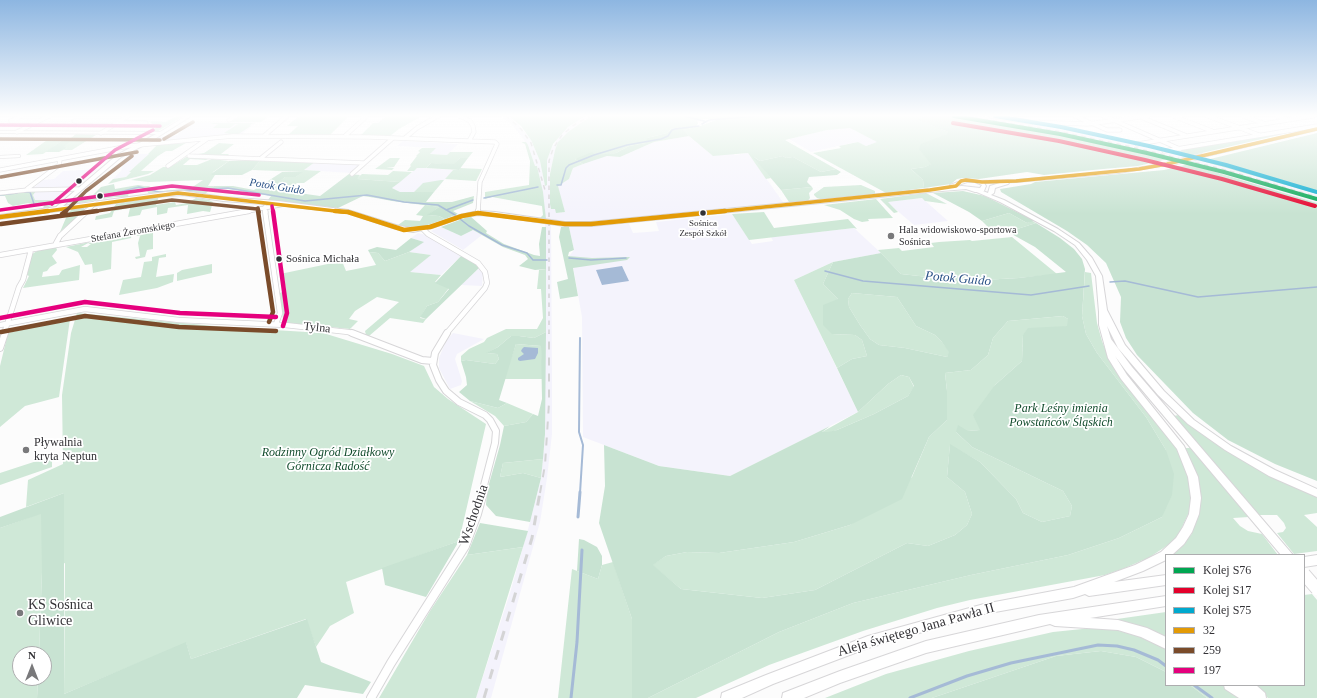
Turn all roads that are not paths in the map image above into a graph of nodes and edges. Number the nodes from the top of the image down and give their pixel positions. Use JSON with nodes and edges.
{"nodes":[{"id":1,"x":120,"y":149,"type":"edge"},
{"id":2,"x":133,"y":149,"type":"edge"},
{"id":3,"x":194,"y":149,"type":"edge"},
{"id":4,"x":273,"y":149,"type":"edge"},
{"id":5,"x":381,"y":149,"type":"edge"},
{"id":6,"x":495,"y":149,"type":"edge"},
{"id":7,"x":1180,"y":149,"type":"edge"},
{"id":8,"x":1234,"y":149,"type":"edge"},
{"id":9,"x":1164,"y":152,"type":"dead end"},
{"id":10,"x":19,"y":156,"type":"dead end"},
{"id":11,"x":189,"y":156,"type":"dead end"},
{"id":12,"x":0,"y":157,"type":"edge"},
{"id":13,"x":260,"y":159,"type":"junction"},
{"id":14,"x":60,"y":160,"type":"junction"},
{"id":15,"x":364,"y":163,"type":"junction"},
{"id":16,"x":168,"y":166,"type":"dead end"},
{"id":17,"x":0,"y":170,"type":"edge"},
{"id":18,"x":352,"y":174,"type":"dead end"},
{"id":19,"x":1016,"y":181,"type":"junction"},
{"id":20,"x":979,"y":182,"type":"junction"},
{"id":21,"x":1006,"y":183,"type":"junction"},
{"id":22,"x":959,"y":184,"type":"junction"},
{"id":23,"x":984,"y":187,"type":"junction"},
{"id":24,"x":965,"y":188,"type":"junction"},
{"id":25,"x":78,"y":189,"type":"junction"},
{"id":26,"x":27,"y":190,"type":"junction"},
{"id":27,"x":930,"y":190,"type":"junction"},
{"id":28,"x":975,"y":190,"type":"junction"},
{"id":29,"x":0,"y":193,"type":"edge"},
{"id":30,"x":991,"y":194,"type":"junction"},
{"id":31,"x":1002,"y":201,"type":"junction"},
{"id":32,"x":258,"y":202,"type":"junction"},
{"id":33,"x":95,"y":203,"type":"junction"},
{"id":34,"x":60,"y":204,"type":"junction"},
{"id":35,"x":285,"y":204,"type":"junction"},
{"id":36,"x":262,"y":208,"type":"junction"},
{"id":37,"x":478,"y":213,"type":"junction"},
{"id":38,"x":0,"y":217,"type":"edge"},
{"id":39,"x":424,"y":229,"type":"junction"},
{"id":40,"x":55,"y":246,"type":"junction"},
{"id":41,"x":30,"y":250,"type":"junction"},
{"id":42,"x":0,"y":255,"type":"edge"},
{"id":43,"x":1103,"y":312,"type":"junction"},
{"id":44,"x":7,"y":324,"type":"junction"},
{"id":45,"x":276,"y":324,"type":"junction"},
{"id":46,"x":0,"y":325,"type":"edge"},
{"id":47,"x":1106,"y":336,"type":"junction"},
{"id":48,"x":0,"y":348,"type":"edge"},
{"id":49,"x":433,"y":361,"type":"junction"},
{"id":50,"x":1317,"y":493,"type":"edge"},
{"id":51,"x":1166,"y":554,"type":"edge"},
{"id":52,"x":1287,"y":554,"type":"edge"},
{"id":53,"x":1165,"y":555,"type":"edge"},
{"id":54,"x":1317,"y":560,"type":"edge"},
{"id":55,"x":1305,"y":562,"type":"edge"},
{"id":56,"x":1305,"y":575,"type":"edge"},
{"id":57,"x":1165,"y":580,"type":"edge"},
{"id":58,"x":1317,"y":580,"type":"edge"},
{"id":59,"x":1305,"y":582,"type":"edge"},
{"id":60,"x":1317,"y":589,"type":"edge"},
{"id":61,"x":1074,"y":593,"type":"junction"},
{"id":62,"x":1165,"y":601,"type":"edge"},
{"id":63,"x":1038,"y":620,"type":"junction"},
{"id":64,"x":1165,"y":643,"type":"edge"},
{"id":65,"x":1232,"y":686,"type":"edge"},
{"id":66,"x":1248,"y":686,"type":"edge"},
{"id":67,"x":371,"y":698,"type":"edge"},
{"id":68,"x":727,"y":698,"type":"edge"},
{"id":69,"x":788,"y":698,"type":"edge"},
{"id":70,"x":1251,"y":698,"type":"edge"},
{"id":71,"x":1260,"y":698,"type":"edge"}],
"edges":[{"from":1,"to":14,"type":"street"},
{"from":2,"to":25,"type":"street"},
{"from":3,"to":16,"type":"street"},
{"from":4,"to":13,"type":"street"},
{"from":5,"to":15,"type":"street"},
{"from":6,"to":37,"type":"street"},
{"from":7,"to":9,"type":"street"},
{"from":8,"to":19,"type":"street","bridge":true},
{"from":10,"to":12,"type":"street"},
{"from":11,"to":13,"type":"street"},
{"from":13,"to":15,"type":"street"},
{"from":14,"to":17,"type":"street"},
{"from":14,"to":26,"type":"street"},
{"from":15,"to":18,"type":"street"},
{"from":19,"to":20,"type":"street"},
{"from":19,"to":21,"type":"street"},
{"from":20,"to":22,"type":"street"},
{"from":20,"to":23,"type":"street"},
{"from":21,"to":23,"type":"street"},
{"from":21,"to":30,"type":"main road"},
{"from":22,"to":24,"type":"street"},
{"from":22,"to":27,"type":"street"},
{"from":23,"to":28,"type":"street"},
{"from":23,"to":30,"type":"main road"},
{"from":24,"to":27,"type":"street"},
{"from":24,"to":28,"type":"street"},
{"from":25,"to":26,"type":"street"},
{"from":25,"to":34,"type":"street"},
{"from":26,"to":29,"type":"street"},
{"from":27,"to":37,"type":"street"},
{"from":28,"to":31,"type":"main road"},
{"from":30,"to":31,"type":"main road"},
{"from":31,"to":43,"type":"main road"},
{"from":32,"to":33,"type":"street"},
{"from":32,"to":35,"type":"street"},
{"from":32,"to":36,"type":"street"},
{"from":33,"to":34,"type":"street"},
{"from":33,"to":40,"type":"street"},
{"from":34,"to":38,"type":"street"},
{"from":35,"to":36,"type":"street","name":"Stefana Żeromskiego"},
{"from":35,"to":39,"type":"street"},
{"from":36,"to":40,"type":"street","name":"Stefana Żeromskiego"},
{"from":36,"to":45,"type":"street"},
{"from":37,"to":39,"type":"street"},
{"from":39,"to":49,"type":"street"},
{"from":40,"to":41,"type":"street","name":"Stefana Żeromskiego"},
{"from":41,"to":42,"type":"street","name":"Stefana Żeromskiego"},
{"from":41,"to":44,"type":"street"},
{"from":43,"to":47,"type":"main road"},
{"from":43,"to":50,"type":"main road"},
{"from":44,"to":45,"type":"street","name":"Tylna"},
{"from":44,"to":46,"type":"street","name":"Tylna"},
{"from":44,"to":48,"type":"street"},
{"from":45,"to":49,"type":"street","name":"Tylna"},
{"from":47,"to":51,"type":"main road"},
{"from":47,"to":52,"type":"main road"},
{"from":49,"to":67,"type":"street","name":"Wschodnia"},
{"from":53,"to":61,"type":"main road"},
{"from":54,"to":55,"type":"main road"},
{"from":56,"to":60,"type":"main road","bridge":true},
{"from":57,"to":61,"type":"main road","name":"Aleja świętego Jana Pawła II"},
{"from":58,"to":59,"type":"main road"},
{"from":61,"to":68,"type":"main road","name":"Aleja świętego Jana Pawła II"},
{"from":62,"to":63,"type":"main road","name":"Aleja świętego Jana Pawła II"},
{"from":63,"to":64,"type":"main road"},
{"from":63,"to":69,"type":"main road","name":"Aleja świętego Jana Pawła II"},
{"from":65,"to":70,"type":"main road"},
{"from":66,"to":71,"type":"main road"}]}
